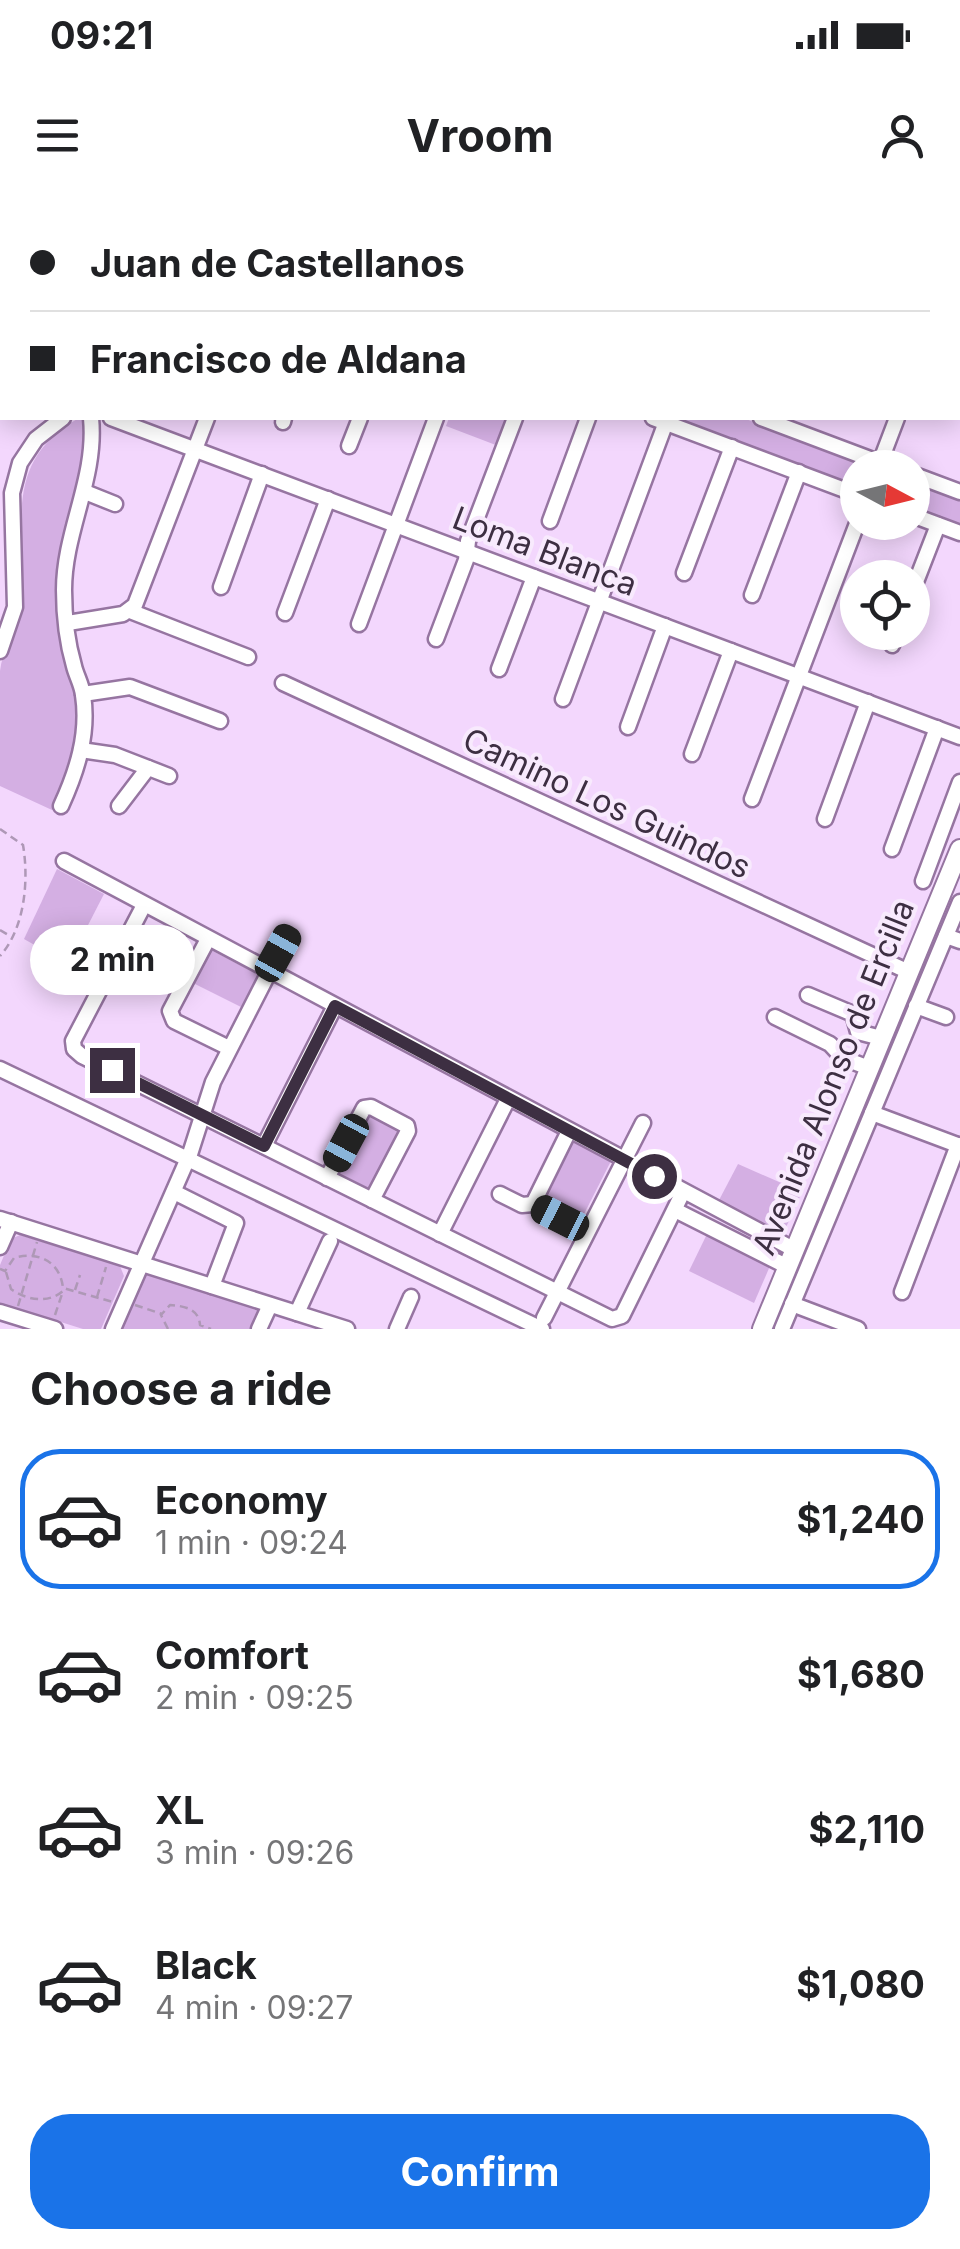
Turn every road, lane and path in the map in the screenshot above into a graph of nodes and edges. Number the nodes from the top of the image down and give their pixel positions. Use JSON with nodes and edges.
{"nodes":[{"id":1,"x":60,"y":420,"type":"edge"},
{"id":2,"x":91,"y":420,"type":"edge"},
{"id":3,"x":116,"y":420,"type":"edge"},
{"id":4,"x":206,"y":420,"type":"edge"},
{"id":5,"x":359,"y":420,"type":"edge"},
{"id":6,"x":435,"y":420,"type":"edge"},
{"id":7,"x":514,"y":420,"type":"edge"},
{"id":8,"x":587,"y":420,"type":"edge"},
{"id":9,"x":660,"y":420,"type":"edge"},
{"id":10,"x":766,"y":420,"type":"edge"},
{"id":11,"x":896,"y":420,"type":"edge"},
{"id":12,"x":349,"y":446,"type":"dead end"},
{"id":13,"x":732,"y":447,"type":"junction"},
{"id":14,"x":195,"y":449,"type":"junction"},
{"id":15,"x":843,"y":450,"type":"edge"},
{"id":16,"x":888,"y":450,"type":"edge"},
{"id":17,"x":799,"y":472,"type":"junction"},
{"id":18,"x":262,"y":474,"type":"junction"},
{"id":19,"x":930,"y":481,"type":"edge"},
{"id":20,"x":840,"y":487,"type":"edge"},
{"id":21,"x":86,"y":492,"type":"junction"},
{"id":22,"x":960,"y":492,"type":"edge"},
{"id":23,"x":328,"y":499,"type":"junction"},
{"id":24,"x":115,"y":504,"type":"dead end"},
{"id":25,"x":550,"y":521,"type":"dead end"},
{"id":26,"x":930,"y":522,"type":"edge"},
{"id":27,"x":396,"y":525,"type":"junction"},
{"id":28,"x":938,"y":525,"type":"junction"},
{"id":29,"x":960,"y":533,"type":"edge"},
{"id":30,"x":850,"y":540,"type":"edge"},
{"id":31,"x":467,"y":551,"type":"junction"},
{"id":32,"x":924,"y":560,"type":"edge"},
{"id":33,"x":684,"y":572,"type":"dead end"},
{"id":34,"x":534,"y":576,"type":"junction"},
{"id":35,"x":221,"y":587,"type":"dead end"},
{"id":36,"x":752,"y":595,"type":"dead end"},
{"id":37,"x":598,"y":601,"type":"junction"},
{"id":38,"x":8,"y":605,"type":"edge"},
{"id":39,"x":130,"y":611,"type":"junction"},
{"id":40,"x":286,"y":612,"type":"dead end"},
{"id":41,"x":68,"y":623,"type":"junction"},
{"id":42,"x":358,"y":624,"type":"dead end"},
{"id":43,"x":665,"y":626,"type":"junction"},
{"id":44,"x":436,"y":639,"type":"dead end"},
{"id":45,"x":731,"y":650,"type":"junction"},
{"id":46,"x":0,"y":651,"type":"edge"},
{"id":47,"x":248,"y":657,"type":"dead end"},
{"id":48,"x":499,"y":670,"type":"dead end"},
{"id":49,"x":798,"y":676,"type":"junction"},
{"id":50,"x":283,"y":684,"type":"dead end"},
{"id":51,"x":83,"y":694,"type":"junction"},
{"id":52,"x":563,"y":698,"type":"dead end"},
{"id":53,"x":868,"y":702,"type":"junction"},
{"id":54,"x":220,"y":721,"type":"dead end"},
{"id":55,"x":628,"y":727,"type":"dead end"},
{"id":56,"x":937,"y":728,"type":"junction"},
{"id":57,"x":960,"y":737,"type":"edge"},
{"id":58,"x":81,"y":750,"type":"junction"},
{"id":59,"x":692,"y":754,"type":"dead end"},
{"id":60,"x":148,"y":768,"type":"junction"},
{"id":61,"x":169,"y":776,"type":"dead end"},
{"id":62,"x":960,"y":782,"type":"edge"},
{"id":63,"x":752,"y":799,"type":"dead end"},
{"id":64,"x":61,"y":806,"type":"dead end"},
{"id":65,"x":119,"y":806,"type":"dead end"},
{"id":66,"x":824,"y":818,"type":"dead end"},
{"id":67,"x":0,"y":829,"type":"edge"},
{"id":68,"x":960,"y":849,"type":"edge"},
{"id":69,"x":892,"y":850,"type":"dead end"},
{"id":70,"x":64,"y":861,"type":"dead end"},
{"id":71,"x":924,"y":881,"type":"dead end"},
{"id":72,"x":960,"y":902,"type":"edge"},
{"id":73,"x":144,"y":904,"type":"junction"},
{"id":74,"x":0,"y":930,"type":"edge"},
{"id":75,"x":288,"y":935,"type":"dead end"},
{"id":76,"x":11,"y":937,"type":"junction"},
{"id":77,"x":953,"y":938,"type":"edge"},
{"id":78,"x":208,"y":939,"type":"junction"},
{"id":79,"x":0,"y":956,"type":"edge"},
{"id":80,"x":269,"y":971,"type":"junction"},
{"id":81,"x":908,"y":972,"type":"junction"},
{"id":82,"x":808,"y":994,"type":"dead end"},
{"id":83,"x":335,"y":1006,"type":"junction"},
{"id":84,"x":916,"y":1006,"type":"junction"},
{"id":85,"x":775,"y":1016,"type":"dead end"},
{"id":86,"x":946,"y":1017,"type":"dead end"},
{"id":87,"x":881,"y":1038,"type":"junction"},
{"id":88,"x":229,"y":1048,"type":"junction"},
{"id":89,"x":869,"y":1068,"type":"junction"},
{"id":90,"x":0,"y":1069,"type":"edge"},
{"id":91,"x":508,"y":1098,"type":"junction"},
{"id":92,"x":872,"y":1113,"type":"junction"},
{"id":93,"x":201,"y":1115,"type":"junction"},
{"id":94,"x":642,"y":1123,"type":"dead end"},
{"id":95,"x":568,"y":1131,"type":"junction"},
{"id":96,"x":264,"y":1146,"type":"junction"},
{"id":97,"x":959,"y":1146,"type":"edge"},
{"id":98,"x":624,"y":1160,"type":"junction"},
{"id":99,"x":327,"y":1178,"type":"junction"},
{"id":100,"x":174,"y":1192,"type":"junction"},
{"id":101,"x":683,"y":1192,"type":"junction"},
{"id":102,"x":500,"y":1194,"type":"dead end"},
{"id":103,"x":372,"y":1200,"type":"junction"},
{"id":104,"x":533,"y":1204,"type":"junction"},
{"id":105,"x":675,"y":1210,"type":"junction"},
{"id":106,"x":6,"y":1220,"type":"edge"},
{"id":107,"x":38,"y":1231,"type":"junction"},
{"id":108,"x":587,"y":1232,"type":"junction"},
{"id":109,"x":440,"y":1234,"type":"junction"},
{"id":110,"x":330,"y":1241,"type":"dead end"},
{"id":111,"x":0,"y":1247,"type":"edge"},
{"id":112,"x":110,"y":1253,"type":"junction"},
{"id":113,"x":34,"y":1256,"type":"junction"},
{"id":114,"x":791,"y":1258,"type":"junction"},
{"id":115,"x":142,"y":1264,"type":"junction"},
{"id":116,"x":3,"y":1270,"type":"edge"},
{"id":117,"x":80,"y":1274,"type":"dead end"},
{"id":118,"x":212,"y":1286,"type":"junction"},
{"id":119,"x":63,"y":1289,"type":"junction"},
{"id":120,"x":74,"y":1291,"type":"junction"},
{"id":121,"x":902,"y":1292,"type":"dead end"},
{"id":122,"x":557,"y":1293,"type":"junction"},
{"id":123,"x":22,"y":1296,"type":"junction"},
{"id":124,"x":411,"y":1297,"type":"dead end"},
{"id":125,"x":96,"y":1299,"type":"junction"},
{"id":126,"x":125,"y":1302,"type":"junction"},
{"id":127,"x":270,"y":1304,"type":"junction"},
{"id":128,"x":792,"y":1304,"type":"junction"},
{"id":129,"x":297,"y":1313,"type":"junction"},
{"id":130,"x":7,"y":1314,"type":"edge"},
{"id":131,"x":162,"y":1314,"type":"junction"},
{"id":132,"x":543,"y":1323,"type":"edge"},
{"id":133,"x":46,"y":1327,"type":"edge"},
{"id":134,"x":199,"y":1327,"type":"edge"},
{"id":135,"x":113,"y":1329,"type":"edge"},
{"id":136,"x":168,"y":1329,"type":"edge"},
{"id":137,"x":212,"y":1329,"type":"edge"},
{"id":138,"x":259,"y":1329,"type":"edge"},
{"id":139,"x":347,"y":1329,"type":"edge"},
{"id":140,"x":397,"y":1329,"type":"edge"},
{"id":141,"x":762,"y":1329,"type":"edge"},
{"id":142,"x":782,"y":1329,"type":"edge"},
{"id":143,"x":858,"y":1329,"type":"edge"}],
"edges":[{"from":1,"to":38,"type":"street"},
{"from":2,"to":21,"type":"street"},
{"from":3,"to":14,"type":"street","name":"Loma Blanca"},
{"from":4,"to":14,"type":"street"},
{"from":5,"to":12,"type":"street"},
{"from":6,"to":27,"type":"street"},
{"from":7,"to":31,"type":"street"},
{"from":8,"to":25,"type":"street"},
{"from":9,"to":13,"type":"street"},
{"from":9,"to":37,"type":"street"},
{"from":10,"to":15,"type":"street"},
{"from":11,"to":16,"type":"street"},
{"from":13,"to":17,"type":"street"},
{"from":13,"to":33,"type":"street"},
{"from":14,"to":18,"type":"street","name":"Loma Blanca"},
{"from":14,"to":39,"type":"street"},
{"from":17,"to":20,"type":"street"},
{"from":17,"to":36,"type":"street"},
{"from":18,"to":23,"type":"street","name":"Loma Blanca"},
{"from":18,"to":35,"type":"street"},
{"from":19,"to":22,"type":"street"},
{"from":21,"to":24,"type":"street"},
{"from":21,"to":41,"type":"street"},
{"from":23,"to":27,"type":"street","name":"Loma Blanca"},
{"from":23,"to":40,"type":"street"},
{"from":26,"to":28,"type":"street"},
{"from":27,"to":31,"type":"street","name":"Loma Blanca"},
{"from":27,"to":42,"type":"street"},
{"from":28,"to":29,"type":"street"},
{"from":28,"to":32,"type":"street"},
{"from":30,"to":49,"type":"street"},
{"from":31,"to":34,"type":"street","name":"Loma Blanca"},
{"from":31,"to":44,"type":"street"},
{"from":34,"to":37,"type":"street","name":"Loma Blanca"},
{"from":34,"to":48,"type":"street"},
{"from":37,"to":43,"type":"street","name":"Loma Blanca"},
{"from":37,"to":52,"type":"street"},
{"from":38,"to":46,"type":"street"},
{"from":39,"to":41,"type":"street"},
{"from":39,"to":47,"type":"street"},
{"from":41,"to":51,"type":"street"},
{"from":43,"to":45,"type":"street","name":"Loma Blanca"},
{"from":43,"to":55,"type":"street"},
{"from":45,"to":49,"type":"street","name":"Loma Blanca"},
{"from":45,"to":59,"type":"street"},
{"from":49,"to":53,"type":"street","name":"Loma Blanca"},
{"from":49,"to":63,"type":"street"},
{"from":50,"to":81,"type":"street","name":"Camino Los Guindos"},
{"from":51,"to":54,"type":"street"},
{"from":51,"to":58,"type":"street"},
{"from":53,"to":56,"type":"street","name":"Loma Blanca"},
{"from":53,"to":66,"type":"street"},
{"from":56,"to":57,"type":"street","name":"Loma Blanca"},
{"from":56,"to":69,"type":"street"},
{"from":58,"to":60,"type":"street"},
{"from":58,"to":64,"type":"street"},
{"from":60,"to":61,"type":"street"},
{"from":60,"to":65,"type":"street"},
{"from":62,"to":71,"type":"street"},
{"from":67,"to":76,"type":"path"},
{"from":68,"to":81,"type":"main road","name":"Avenida Alonso de Ercilla"},
{"from":70,"to":73,"type":"street"},
{"from":72,"to":77,"type":"street"},
{"from":73,"to":78,"type":"street"},
{"from":73,"to":93,"type":"street"},
{"from":74,"to":76,"type":"path"},
{"from":75,"to":80,"type":"street"},
{"from":76,"to":79,"type":"path"},
{"from":77,"to":84,"type":"street"},
{"from":78,"to":80,"type":"street"},
{"from":78,"to":88,"type":"street"},
{"from":80,"to":83,"type":"street"},
{"from":80,"to":88,"type":"street"},
{"from":81,"to":87,"type":"main road","name":"Avenida Alonso de Ercilla"},
{"from":82,"to":87,"type":"street"},
{"from":83,"to":91,"type":"street"},
{"from":83,"to":96,"type":"street"},
{"from":84,"to":86,"type":"street"},
{"from":84,"to":92,"type":"street"},
{"from":85,"to":89,"type":"street"},
{"from":87,"to":89,"type":"main road","name":"Avenida Alonso de Ercilla"},
{"from":88,"to":93,"type":"street"},
{"from":89,"to":114,"type":"main road","name":"Avenida Alonso de Ercilla"},
{"from":90,"to":132,"type":"street"},
{"from":91,"to":95,"type":"street"},
{"from":91,"to":109,"type":"street"},
{"from":92,"to":97,"type":"street"},
{"from":92,"to":128,"type":"street"},
{"from":93,"to":96,"type":"street"},
{"from":93,"to":100,"type":"street"},
{"from":94,"to":98,"type":"street"},
{"from":95,"to":98,"type":"street"},
{"from":95,"to":104,"type":"street"},
{"from":96,"to":99,"type":"street"},
{"from":97,"to":121,"type":"street"},
{"from":98,"to":101,"type":"street"},
{"from":98,"to":108,"type":"street"},
{"from":99,"to":103,"type":"street"},
{"from":99,"to":103,"type":"street"},
{"from":100,"to":115,"type":"street"},
{"from":100,"to":118,"type":"street"},
{"from":101,"to":105,"type":"street"},
{"from":101,"to":114,"type":"street"},
{"from":102,"to":104,"type":"street"},
{"from":103,"to":109,"type":"street"},
{"from":104,"to":108,"type":"street"},
{"from":105,"to":114,"type":"street"},
{"from":105,"to":122,"type":"street"},
{"from":106,"to":107,"type":"street"},
{"from":106,"to":111,"type":"street"},
{"from":107,"to":112,"type":"street"},
{"from":107,"to":113,"type":"path"},
{"from":108,"to":122,"type":"street"},
{"from":109,"to":122,"type":"street"},
{"from":110,"to":129,"type":"street"},
{"from":112,"to":115,"type":"street"},
{"from":112,"to":125,"type":"path"},
{"from":113,"to":116,"type":"path"},
{"from":113,"to":119,"type":"path"},
{"from":113,"to":123,"type":"path"},
{"from":114,"to":141,"type":"main road","name":"Avenida Alonso de Ercilla"},
{"from":115,"to":118,"type":"street"},
{"from":115,"to":126,"type":"street"},
{"from":116,"to":123,"type":"path"},
{"from":117,"to":120,"type":"path"},
{"from":118,"to":127,"type":"street"},
{"from":119,"to":120,"type":"path"},
{"from":119,"to":123,"type":"path"},
{"from":119,"to":133,"type":"path"},
{"from":120,"to":125,"type":"path"},
{"from":122,"to":132,"type":"street"},
{"from":123,"to":130,"type":"path"},
{"from":124,"to":140,"type":"street"},
{"from":125,"to":126,"type":"path"},
{"from":126,"to":131,"type":"path"},
{"from":126,"to":135,"type":"street"},
{"from":127,"to":129,"type":"street"},
{"from":127,"to":138,"type":"street"},
{"from":128,"to":142,"type":"street"},
{"from":128,"to":143,"type":"street"},
{"from":129,"to":139,"type":"street"},
{"from":130,"to":133,"type":"street"},
{"from":131,"to":134,"type":"path"},
{"from":131,"to":136,"type":"path"},
{"from":134,"to":137,"type":"path"}]}
